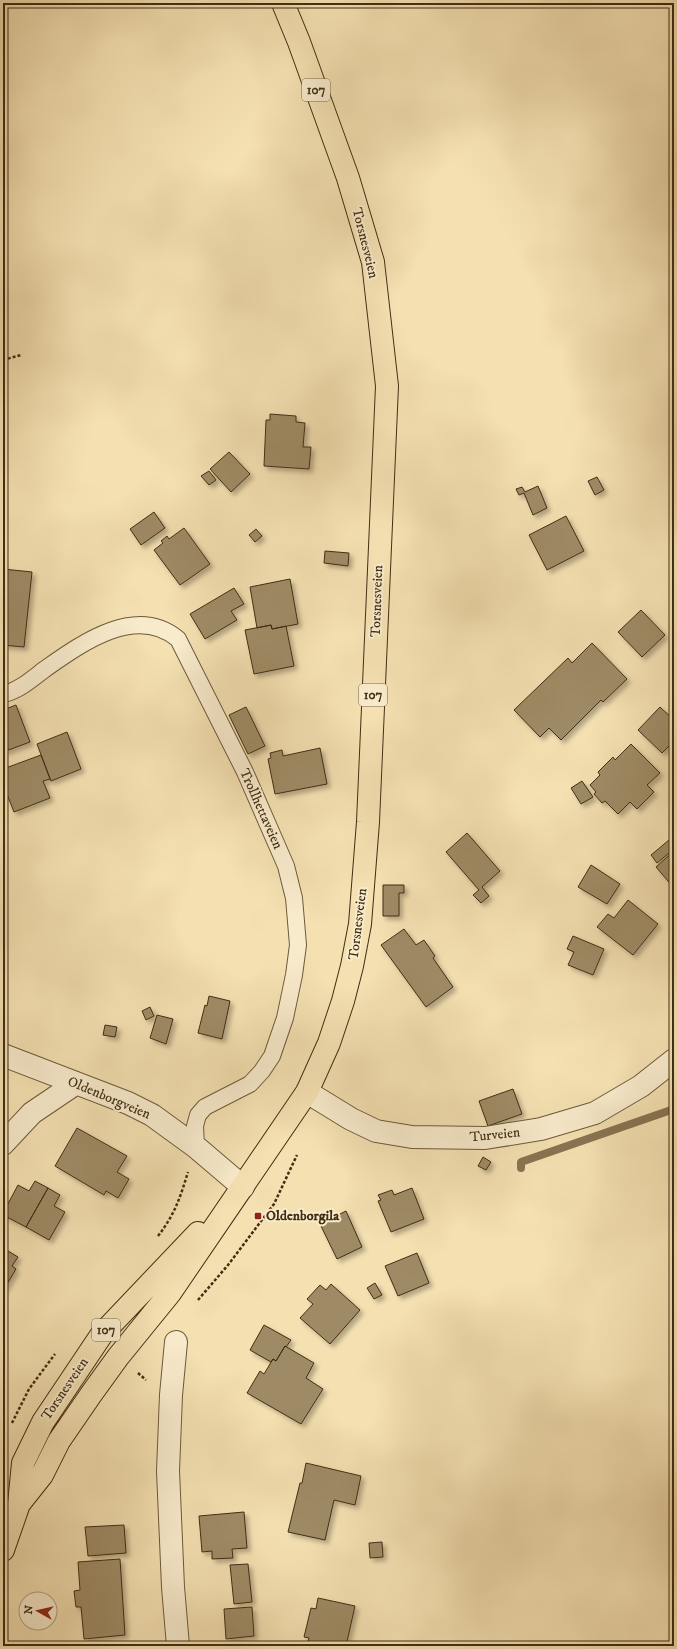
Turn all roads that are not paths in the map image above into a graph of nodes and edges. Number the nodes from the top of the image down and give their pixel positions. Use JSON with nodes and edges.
{"nodes":[{"id":1,"x":282,"y":3,"type":"edge"},
{"id":2,"x":3,"y":694,"type":"edge"},
{"id":3,"x":3,"y":1055,"type":"edge"},
{"id":4,"x":674,"y":1060,"type":"edge"},
{"id":5,"x":75,"y":1084,"type":"junction"},
{"id":6,"x":307,"y":1092,"type":"junction"},
{"id":7,"x":3,"y":1144,"type":"edge"},
{"id":8,"x":196,"y":1147,"type":"junction"},
{"id":9,"x":243,"y":1187,"type":"junction"},
{"id":10,"x":176,"y":1342,"type":"dead end"},
{"id":11,"x":3,"y":1550,"type":"edge"},
{"id":12,"x":178,"y":1646,"type":"edge"}],
"edges":[{"from":1,"to":6,"type":"main road","name":"Torsnesveien","number":"107"},
{"from":2,"to":8,"type":"lane","name":"Trollhettaveien"},
{"from":3,"to":5,"type":"street","name":"Oldenborgveien"},
{"from":4,"to":6,"type":"street","name":"Turveien"},
{"from":5,"to":7,"type":"street"},
{"from":5,"to":8,"type":"street","name":"Oldenborgveien"},
{"from":6,"to":9,"type":"main road","name":"Torsnesveien","number":"107"},
{"from":8,"to":9,"type":"street","name":"Oldenborgveien"},
{"from":9,"to":11,"type":"main road","name":"Torsnesveien","number":"107"},
{"from":10,"to":12,"type":"street"}]}
